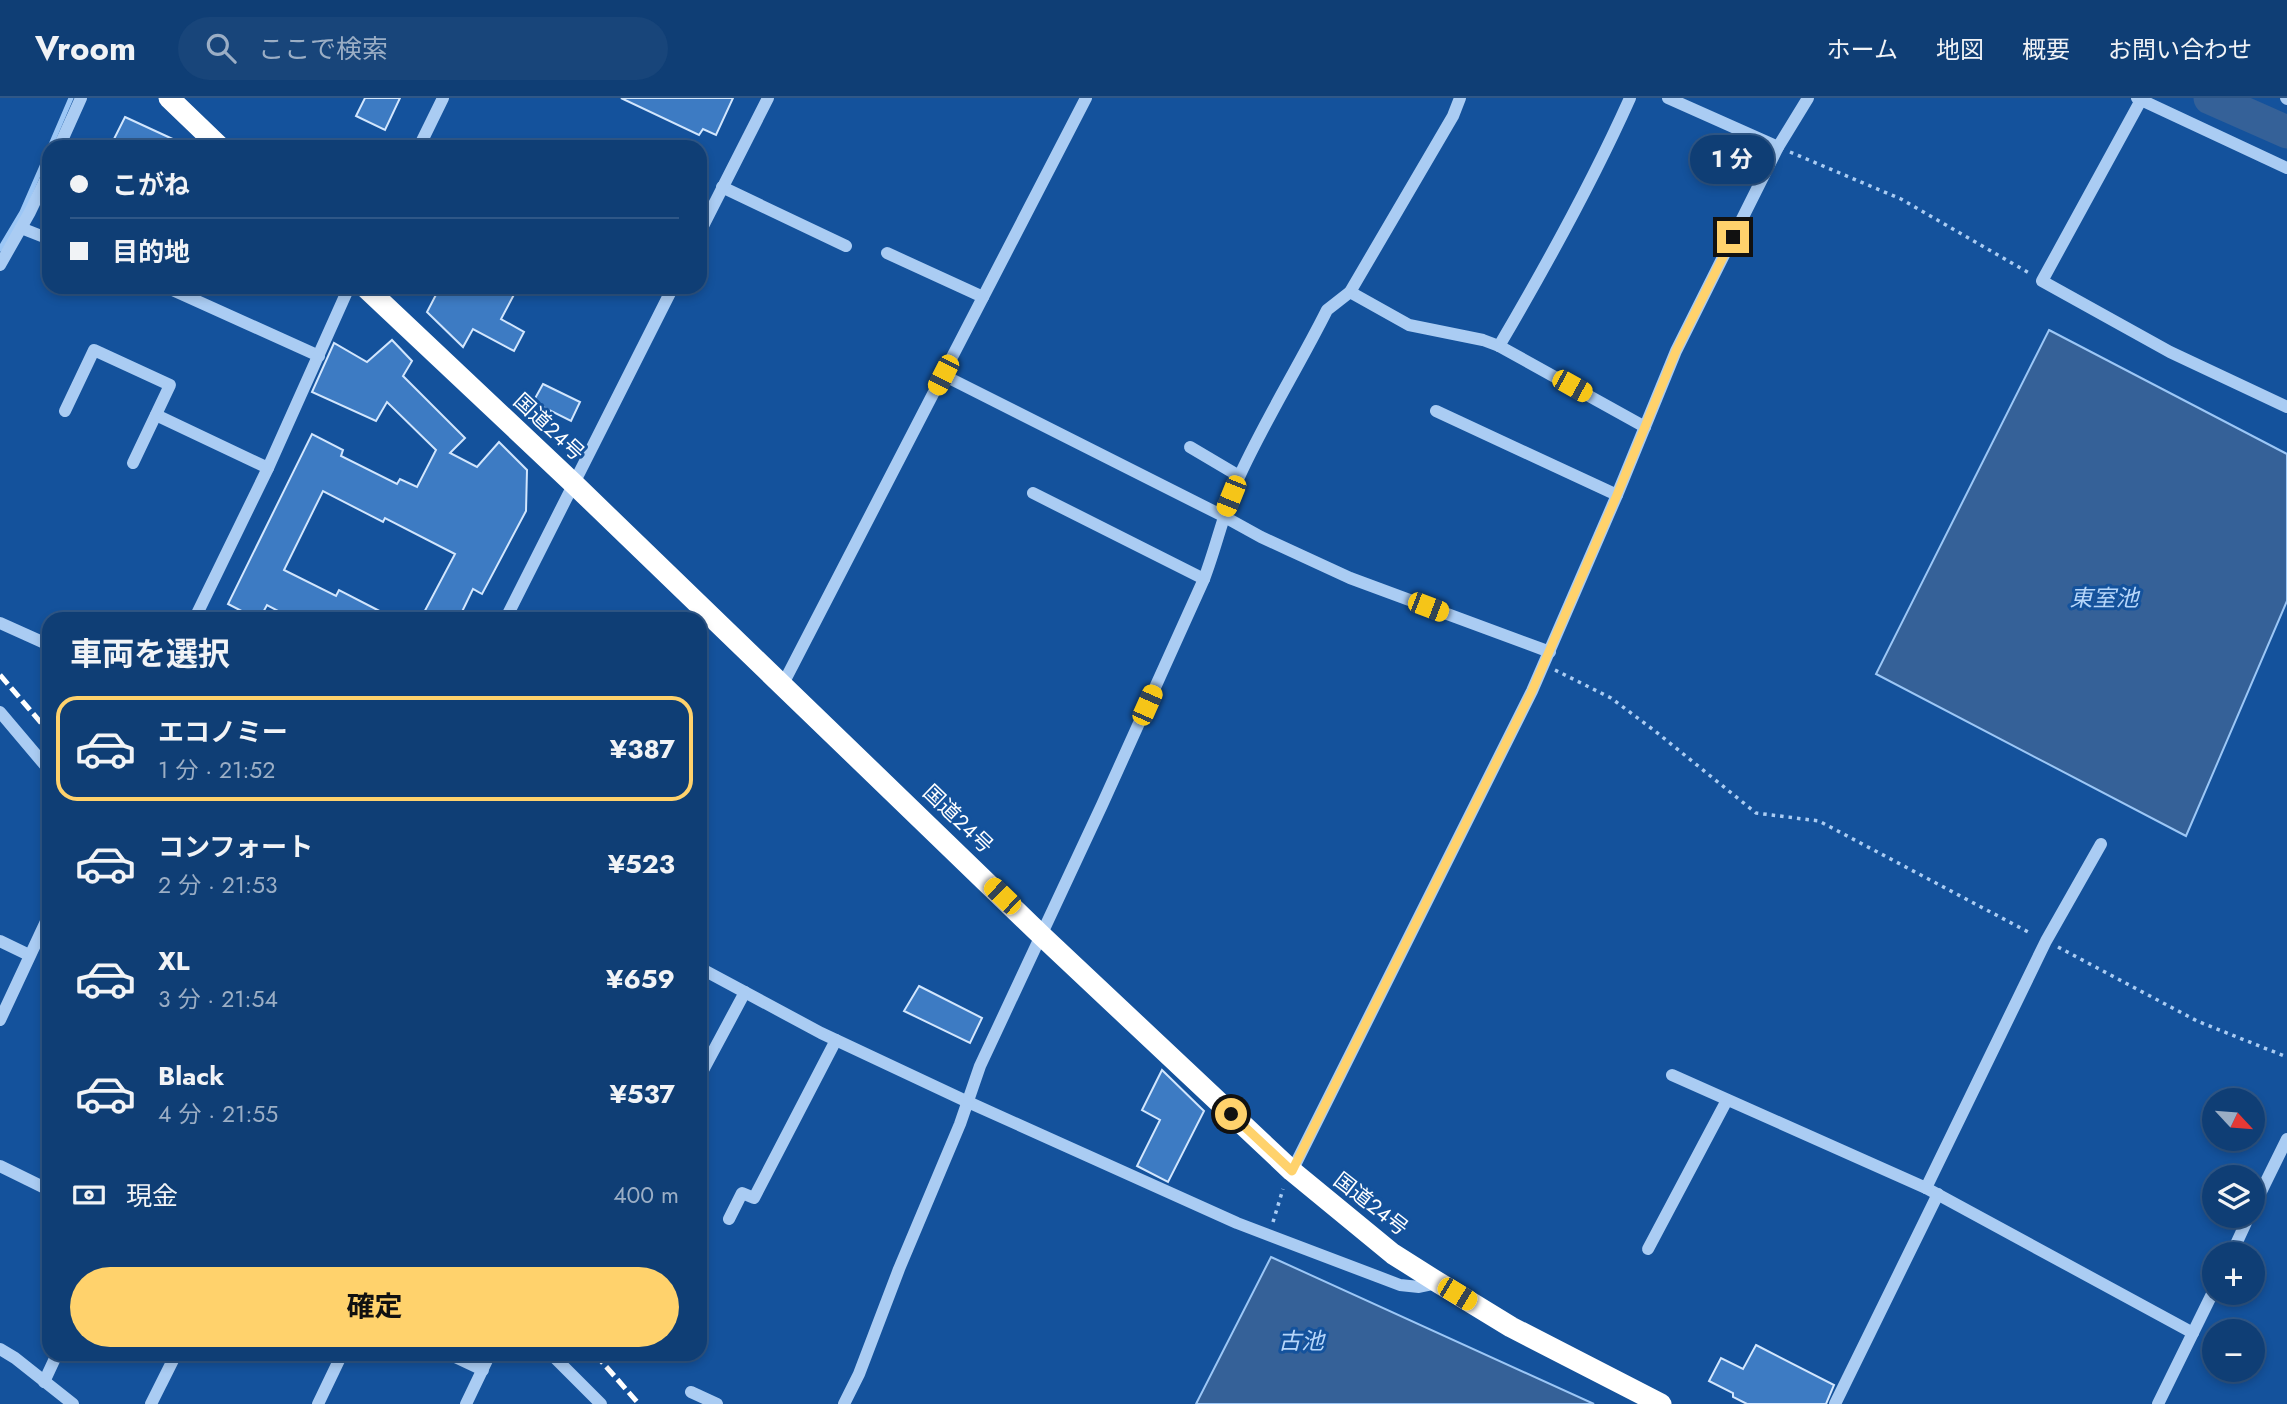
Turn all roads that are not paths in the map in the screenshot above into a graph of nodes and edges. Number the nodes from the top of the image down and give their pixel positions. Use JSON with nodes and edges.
{"nodes":[{"id":1,"x":81,"y":98,"type":"edge"},
{"id":2,"x":169,"y":98,"type":"edge"},
{"id":3,"x":443,"y":98,"type":"edge"},
{"id":4,"x":768,"y":98,"type":"edge"},
{"id":5,"x":1086,"y":98,"type":"edge"},
{"id":6,"x":1460,"y":98,"type":"edge"},
{"id":7,"x":1630,"y":98,"type":"edge"},
{"id":8,"x":1668,"y":98,"type":"edge"},
{"id":9,"x":1808,"y":98,"type":"edge"},
{"id":10,"x":2139,"y":99,"type":"edge"},
{"id":11,"x":62,"y":140,"type":"edge"},
{"id":12,"x":213,"y":140,"type":"edge"},
{"id":13,"x":425,"y":140,"type":"edge"},
{"id":14,"x":1779,"y":147,"type":"junction"},
{"id":15,"x":2287,"y":168,"type":"edge"},
{"id":16,"x":42,"y":187,"type":"edge"},
{"id":17,"x":722,"y":187,"type":"junction"},
{"id":18,"x":707,"y":218,"type":"edge"},
{"id":19,"x":21,"y":228,"type":"junction"},
{"id":20,"x":42,"y":236,"type":"edge"},
{"id":21,"x":846,"y":246,"type":"dead end"},
{"id":22,"x":887,"y":253,"type":"dead end"},
{"id":23,"x":0,"y":265,"type":"edge"},
{"id":24,"x":1350,"y":292,"type":"junction"},
{"id":25,"x":182,"y":294,"type":"edge"},
{"id":26,"x":346,"y":294,"type":"edge"},
{"id":27,"x":372,"y":294,"type":"edge"},
{"id":28,"x":669,"y":294,"type":"edge"},
{"id":29,"x":983,"y":297,"type":"junction"},
{"id":30,"x":1499,"y":346,"type":"junction"},
{"id":31,"x":319,"y":356,"type":"junction"},
{"id":32,"x":943,"y":375,"type":"junction"},
{"id":33,"x":2287,"y":407,"type":"edge"},
{"id":34,"x":65,"y":411,"type":"dead end"},
{"id":35,"x":1436,"y":411,"type":"dead end"},
{"id":36,"x":156,"y":415,"type":"junction"},
{"id":37,"x":1646,"y":426,"type":"junction"},
{"id":38,"x":1190,"y":447,"type":"dead end"},
{"id":39,"x":133,"y":463,"type":"dead end"},
{"id":40,"x":268,"y":468,"type":"junction"},
{"id":41,"x":1239,"y":476,"type":"junction"},
{"id":42,"x":574,"y":484,"type":"junction"},
{"id":43,"x":1033,"y":493,"type":"dead end"},
{"id":44,"x":1617,"y":495,"type":"junction"},
{"id":45,"x":1223,"y":516,"type":"junction"},
{"id":46,"x":1204,"y":579,"type":"junction"},
{"id":47,"x":198,"y":612,"type":"edge"},
{"id":48,"x":509,"y":612,"type":"edge"},
{"id":49,"x":0,"y":622,"type":"edge"},
{"id":50,"x":42,"y":642,"type":"edge"},
{"id":51,"x":1547,"y":658,"type":"junction"},
{"id":52,"x":783,"y":684,"type":"junction"},
{"id":53,"x":0,"y":712,"type":"edge"},
{"id":54,"x":42,"y":762,"type":"edge"},
{"id":55,"x":2101,"y":844,"type":"dead end"},
{"id":56,"x":42,"y":929,"type":"edge"},
{"id":57,"x":1041,"y":934,"type":"junction"},
{"id":58,"x":0,"y":941,"type":"edge"},
{"id":59,"x":29,"y":956,"type":"junction"},
{"id":60,"x":707,"y":972,"type":"edge"},
{"id":61,"x":745,"y":992,"type":"junction"},
{"id":62,"x":0,"y":1020,"type":"edge"},
{"id":63,"x":836,"y":1040,"type":"junction"},
{"id":64,"x":707,"y":1063,"type":"edge"},
{"id":65,"x":1672,"y":1075,"type":"dead end"},
{"id":66,"x":1727,"y":1100,"type":"junction"},
{"id":67,"x":968,"y":1102,"type":"junction"},
{"id":68,"x":2287,"y":1139,"type":"edge"},
{"id":69,"x":0,"y":1166,"type":"edge"},
{"id":70,"x":1292,"y":1171,"type":"junction"},
{"id":71,"x":2265,"y":1184,"type":"edge"},
{"id":72,"x":42,"y":1187,"type":"edge"},
{"id":73,"x":1932,"y":1191,"type":"junction"},
{"id":74,"x":729,"y":1219,"type":"dead end"},
{"id":75,"x":1648,"y":1249,"type":"dead end"},
{"id":76,"x":1439,"y":1283,"type":"junction"},
{"id":77,"x":2207,"y":1305,"type":"edge"},
{"id":78,"x":2193,"y":1333,"type":"junction"},
{"id":79,"x":0,"y":1349,"type":"edge"},
{"id":80,"x":54,"y":1361,"type":"edge"},
{"id":81,"x":172,"y":1361,"type":"edge"},
{"id":82,"x":339,"y":1361,"type":"edge"},
{"id":83,"x":464,"y":1361,"type":"edge"},
{"id":84,"x":487,"y":1361,"type":"edge"},
{"id":85,"x":558,"y":1361,"type":"edge"},
{"id":86,"x":483,"y":1370,"type":"junction"},
{"id":87,"x":44,"y":1382,"type":"junction"},
{"id":88,"x":691,"y":1392,"type":"dead end"},
{"id":89,"x":73,"y":1404,"type":"edge"},
{"id":90,"x":151,"y":1404,"type":"edge"},
{"id":91,"x":318,"y":1404,"type":"edge"},
{"id":92,"x":466,"y":1404,"type":"edge"},
{"id":93,"x":601,"y":1404,"type":"edge"},
{"id":94,"x":717,"y":1404,"type":"edge"},
{"id":95,"x":844,"y":1404,"type":"edge"},
{"id":96,"x":1661,"y":1404,"type":"edge"},
{"id":97,"x":1835,"y":1404,"type":"edge"},
{"id":98,"x":2158,"y":1404,"type":"edge"}],
"edges":[{"from":1,"to":11,"type":"street"},
{"from":2,"to":12,"type":"highway"},
{"from":3,"to":13,"type":"street"},
{"from":4,"to":17,"type":"street"},
{"from":5,"to":29,"type":"street"},
{"from":6,"to":24,"type":"street"},
{"from":7,"to":30,"type":"street"},
{"from":8,"to":14,"type":"street"},
{"from":9,"to":14,"type":"street"},
{"from":10,"to":15,"type":"street"},
{"from":10,"to":33,"type":"street"},
{"from":14,"to":37,"type":"street"},
{"from":16,"to":19,"type":"street"},
{"from":17,"to":18,"type":"street"},
{"from":17,"to":21,"type":"street"},
{"from":19,"to":20,"type":"street"},
{"from":19,"to":23,"type":"street"},
{"from":22,"to":29,"type":"street"},
{"from":24,"to":30,"type":"street"},
{"from":24,"to":41,"type":"street"},
{"from":25,"to":31,"type":"street"},
{"from":26,"to":31,"type":"street"},
{"from":27,"to":42,"type":"highway","name":"国道24号"},
{"from":28,"to":42,"type":"street"},
{"from":29,"to":32,"type":"street"},
{"from":30,"to":37,"type":"street"},
{"from":31,"to":40,"type":"street"},
{"from":32,"to":45,"type":"street"},
{"from":32,"to":52,"type":"street"},
{"from":34,"to":36,"type":"street"},
{"from":35,"to":44,"type":"street"},
{"from":36,"to":39,"type":"street"},
{"from":36,"to":40,"type":"street"},
{"from":37,"to":44,"type":"street"},
{"from":38,"to":41,"type":"street"},
{"from":40,"to":47,"type":"street"},
{"from":41,"to":45,"type":"street"},
{"from":42,"to":48,"type":"street"},
{"from":42,"to":52,"type":"highway","name":"国道24号"},
{"from":43,"to":46,"type":"street"},
{"from":44,"to":51,"type":"street"},
{"from":45,"to":46,"type":"street"},
{"from":45,"to":51,"type":"street"},
{"from":46,"to":57,"type":"street"},
{"from":49,"to":50,"type":"street"},
{"from":51,"to":70,"type":"street"},
{"from":52,"to":57,"type":"highway","name":"国道24号"},
{"from":53,"to":54,"type":"street"},
{"from":55,"to":73,"type":"street"},
{"from":56,"to":59,"type":"street"},
{"from":57,"to":67,"type":"street"},
{"from":57,"to":70,"type":"highway","name":"国道24号"},
{"from":58,"to":59,"type":"street"},
{"from":59,"to":62,"type":"street"},
{"from":60,"to":61,"type":"street"},
{"from":61,"to":63,"type":"street"},
{"from":61,"to":64,"type":"street"},
{"from":63,"to":67,"type":"street"},
{"from":63,"to":74,"type":"street"},
{"from":65,"to":66,"type":"street"},
{"from":66,"to":73,"type":"street"},
{"from":66,"to":75,"type":"street"},
{"from":67,"to":76,"type":"street"},
{"from":67,"to":95,"type":"street"},
{"from":68,"to":71,"type":"street"},
{"from":69,"to":72,"type":"street"},
{"from":70,"to":76,"type":"highway","name":"国道24号"},
{"from":73,"to":78,"type":"street"},
{"from":73,"to":97,"type":"street"},
{"from":76,"to":96,"type":"highway","name":"国道24号"},
{"from":77,"to":78,"type":"street"},
{"from":78,"to":98,"type":"street"},
{"from":79,"to":87,"type":"street"},
{"from":80,"to":87,"type":"street"},
{"from":81,"to":90,"type":"street"},
{"from":82,"to":91,"type":"street"},
{"from":83,"to":86,"type":"street"},
{"from":84,"to":86,"type":"street"},
{"from":85,"to":93,"type":"street"},
{"from":86,"to":92,"type":"street"},
{"from":87,"to":89,"type":"street"},
{"from":88,"to":94,"type":"street"}]}
